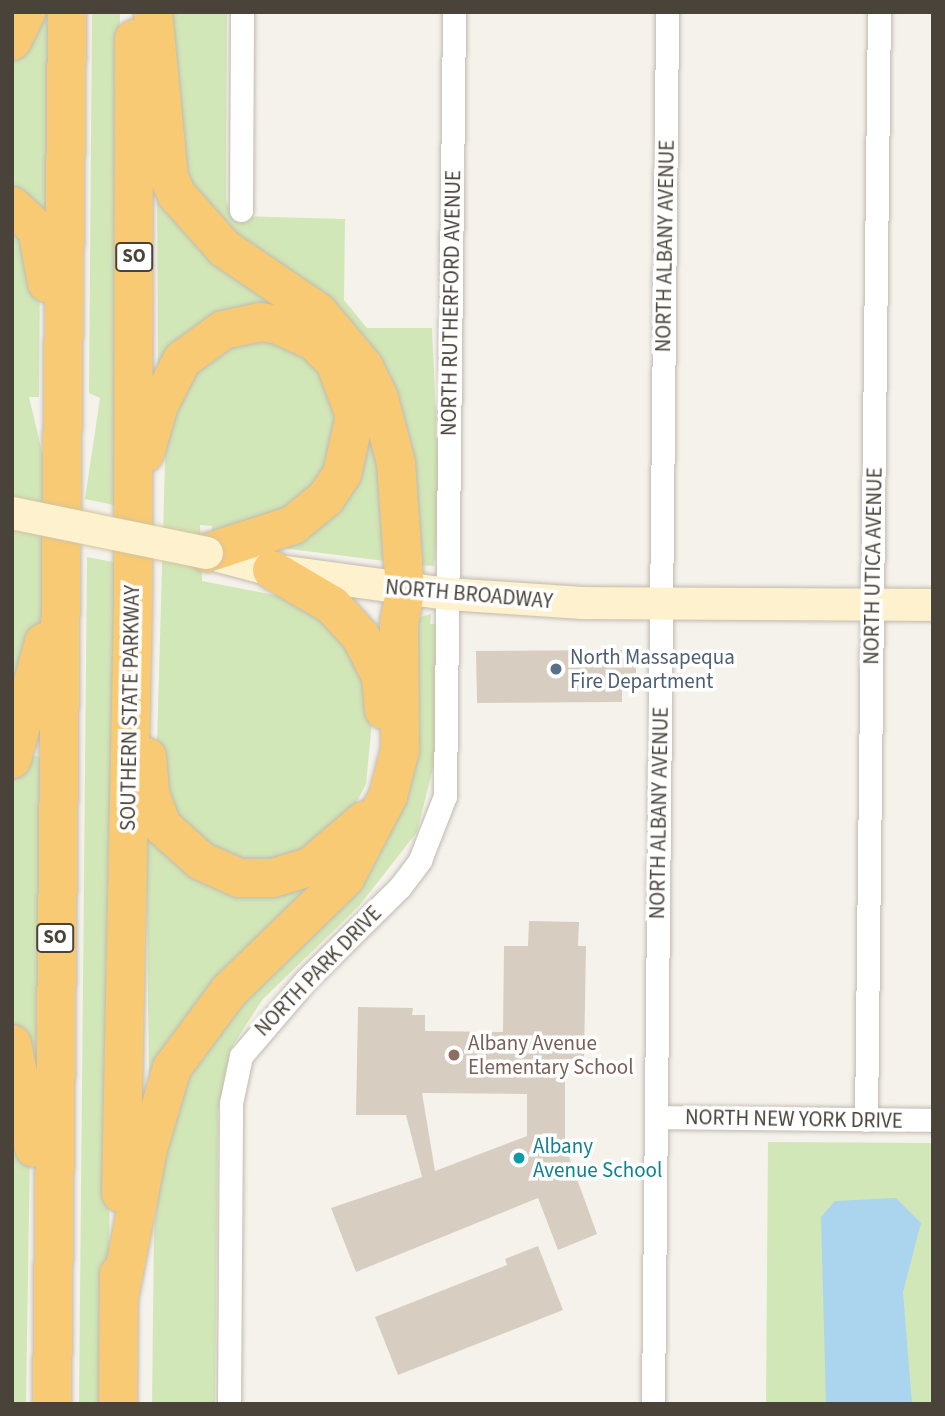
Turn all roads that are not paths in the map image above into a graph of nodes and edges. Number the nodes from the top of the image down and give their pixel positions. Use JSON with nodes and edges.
{"nodes":[{"id":1,"x":26,"y":12,"type":"edge"},
{"id":2,"x":67,"y":12,"type":"edge"},
{"id":3,"x":134,"y":12,"type":"edge"},
{"id":4,"x":153,"y":12,"type":"edge"},
{"id":5,"x":242,"y":12,"type":"edge"},
{"id":6,"x":454,"y":12,"type":"edge"},
{"id":7,"x":667,"y":12,"type":"edge"},
{"id":8,"x":878,"y":12,"type":"edge"},
{"id":9,"x":12,"y":41,"type":"edge"},
{"id":10,"x":12,"y":206,"type":"edge"},
{"id":11,"x":241,"y":210,"type":"dead end"},
{"id":12,"x":61,"y":464,"type":"junction"},
{"id":13,"x":134,"y":502,"type":"junction"},
{"id":14,"x":12,"y":513,"type":"edge"},
{"id":15,"x":207,"y":553,"type":"junction"},
{"id":16,"x":272,"y":570,"type":"junction"},
{"id":17,"x":58,"y":589,"type":"junction"},
{"id":18,"x":405,"y":591,"type":"junction"},
{"id":19,"x":448,"y":594,"type":"junction"},
{"id":20,"x":661,"y":604,"type":"junction"},
{"id":21,"x":133,"y":605,"type":"junction"},
{"id":22,"x":873,"y":605,"type":"junction"},
{"id":23,"x":933,"y":605,"type":"edge"},
{"id":24,"x":12,"y":758,"type":"edge"},
{"id":25,"x":12,"y":1044,"type":"edge"},
{"id":26,"x":656,"y":1118,"type":"junction"},
{"id":27,"x":866,"y":1119,"type":"junction"},
{"id":28,"x":933,"y":1120,"type":"edge"},
{"id":29,"x":52,"y":1286,"type":"junction"},
{"id":30,"x":119,"y":1298,"type":"junction"},
{"id":31,"x":52,"y":1404,"type":"edge"},
{"id":32,"x":118,"y":1404,"type":"edge"},
{"id":33,"x":229,"y":1404,"type":"edge"},
{"id":34,"x":653,"y":1404,"type":"edge"}],
"edges":[{"from":1,"to":9,"type":"highway"},
{"from":2,"to":12,"type":"highway","number":"SO"},
{"from":3,"to":13,"type":"highway","name":"SOUTHERN STATE PARKWAY","number":"SO"},
{"from":4,"to":18,"type":"highway"},
{"from":5,"to":11,"type":"street"},
{"from":6,"to":19,"type":"street","name":"NORTH RUTHERFORD AVENUE"},
{"from":7,"to":20,"type":"street","name":"NORTH ALBANY AVENUE"},
{"from":8,"to":22,"type":"street","name":"NORTH UTICA AVENUE"},
{"from":10,"to":12,"type":"highway"},
{"from":12,"to":17,"type":"highway","number":"SO"},
{"from":13,"to":15,"type":"highway"},
{"from":13,"to":21,"type":"highway","name":"SOUTHERN STATE PARKWAY","number":"SO"},
{"from":14,"to":15,"type":"main road","name":"NORTH BROADWAY","bridge":true},
{"from":15,"to":16,"type":"main road","name":"NORTH BROADWAY"},
{"from":16,"to":18,"type":"main road","name":"NORTH BROADWAY"},
{"from":16,"to":21,"type":"highway"},
{"from":17,"to":24,"type":"highway"},
{"from":17,"to":29,"type":"highway","number":"SO"},
{"from":18,"to":19,"type":"main road","name":"NORTH BROADWAY"},
{"from":18,"to":30,"type":"highway"},
{"from":19,"to":20,"type":"main road","name":"NORTH BROADWAY"},
{"from":19,"to":33,"type":"street","name":"NORTH PARK DRIVE"},
{"from":20,"to":22,"type":"main road","name":"NORTH BROADWAY"},
{"from":20,"to":26,"type":"street","name":"NORTH ALBANY AVENUE"},
{"from":21,"to":30,"type":"highway","name":"SOUTHERN STATE PARKWAY","number":"SO"},
{"from":22,"to":23,"type":"main road","name":"NORTH BROADWAY"},
{"from":22,"to":27,"type":"street","name":"NORTH UTICA AVENUE"},
{"from":25,"to":29,"type":"highway"},
{"from":26,"to":27,"type":"street","name":"NORTH NEW YORK DRIVE"},
{"from":26,"to":34,"type":"street","name":"NORTH ALBANY AVENUE"},
{"from":27,"to":28,"type":"street","name":"NORTH NEW YORK DRIVE"},
{"from":29,"to":31,"type":"highway","number":"SO"},
{"from":30,"to":32,"type":"highway","name":"SOUTHERN STATE PARKWAY","number":"SO"}]}
